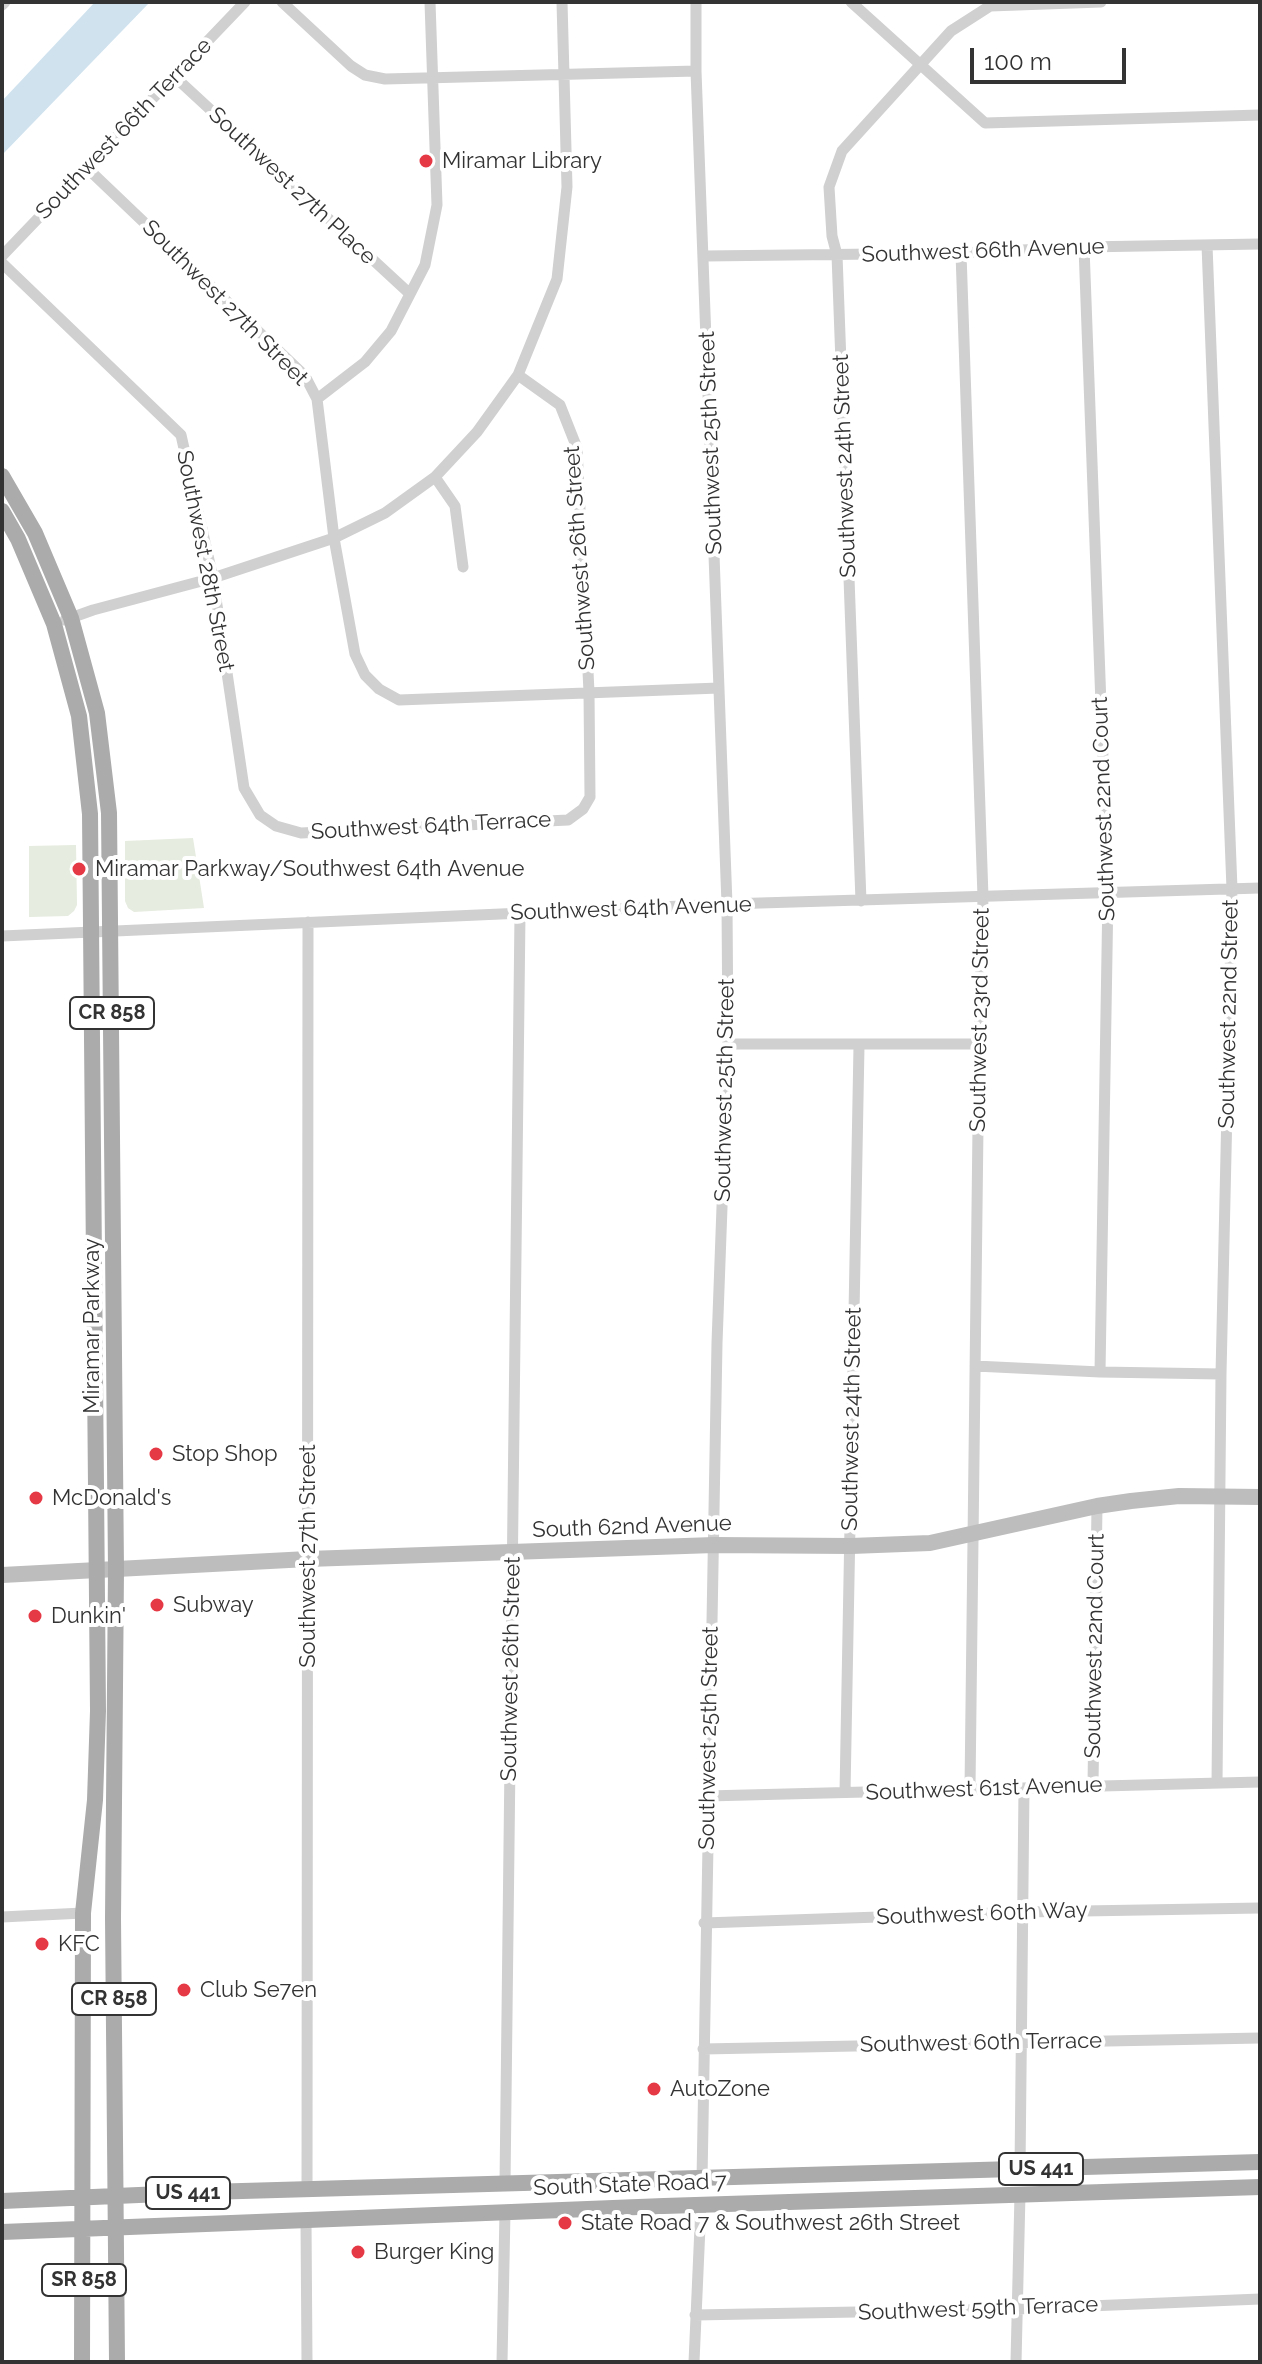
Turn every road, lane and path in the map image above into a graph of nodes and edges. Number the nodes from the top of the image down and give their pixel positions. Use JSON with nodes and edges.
{"nodes":[{"id":1,"x":245,"y":2,"type":"edge"},
{"id":2,"x":282,"y":2,"type":"edge"},
{"id":3,"x":430,"y":2,"type":"edge"},
{"id":4,"x":562,"y":2,"type":"edge"},
{"id":5,"x":696,"y":2,"type":"edge"},
{"id":6,"x":851,"y":2,"type":"edge"},
{"id":7,"x":1101,"y":2,"type":"edge"},
{"id":8,"x":922,"y":65,"type":"junction"},
{"id":9,"x":696,"y":71,"type":"junction"},
{"id":10,"x":565,"y":74,"type":"junction"},
{"id":11,"x":175,"y":77,"type":"junction"},
{"id":12,"x":434,"y":77,"type":"junction"},
{"id":13,"x":1260,"y":115,"type":"edge"},
{"id":14,"x":86,"y":167,"type":"junction"},
{"id":15,"x":1260,"y":244,"type":"edge"},
{"id":16,"x":1207,"y":245,"type":"junction"},
{"id":17,"x":1084,"y":247,"type":"junction"},
{"id":18,"x":961,"y":253,"type":"junction"},
{"id":19,"x":837,"y":255,"type":"junction"},
{"id":20,"x":2,"y":256,"type":"edge"},
{"id":21,"x":705,"y":256,"type":"junction"},
{"id":22,"x":2,"y":263,"type":"edge"},
{"id":23,"x":410,"y":294,"type":"junction"},
{"id":24,"x":518,"y":375,"type":"junction"},
{"id":25,"x":317,"y":399,"type":"junction"},
{"id":26,"x":2,"y":476,"type":"edge"},
{"id":27,"x":435,"y":477,"type":"junction"},
{"id":28,"x":2,"y":511,"type":"edge"},
{"id":29,"x":334,"y":538,"type":"junction"},
{"id":30,"x":463,"y":567,"type":"dead end"},
{"id":31,"x":213,"y":578,"type":"junction"},
{"id":32,"x":71,"y":618,"type":"junction"},
{"id":33,"x":54,"y":624,"type":"junction"},
{"id":34,"x":719,"y":688,"type":"junction"},
{"id":35,"x":589,"y":692,"type":"junction"},
{"id":36,"x":583,"y":809,"type":"joint"},
{"id":37,"x":276,"y":826,"type":"joint"},
{"id":38,"x":1260,"y":888,"type":"edge"},
{"id":39,"x":1232,"y":889,"type":"junction"},
{"id":40,"x":1108,"y":893,"type":"junction"},
{"id":41,"x":983,"y":897,"type":"junction"},
{"id":42,"x":861,"y":901,"type":"junction"},
{"id":43,"x":727,"y":904,"type":"junction"},
{"id":44,"x":520,"y":914,"type":"junction"},
{"id":45,"x":308,"y":922,"type":"junction"},
{"id":46,"x":92,"y":931,"type":"junction"},
{"id":47,"x":112,"y":931,"type":"junction"},
{"id":48,"x":2,"y":936,"type":"edge"},
{"id":49,"x":728,"y":1044,"type":"junction"},
{"id":50,"x":979,"y":1044,"type":"junction"},
{"id":51,"x":859,"y":1046,"type":"junction"},
{"id":52,"x":93,"y":1155,"type":"junction"},
{"id":53,"x":113,"y":1228,"type":"junction"},
{"id":54,"x":975,"y":1366,"type":"junction"},
{"id":55,"x":1100,"y":1372,"type":"junction"},
{"id":56,"x":1221,"y":1374,"type":"junction"},
{"id":57,"x":1221,"y":1496,"type":"junction"},
{"id":58,"x":1260,"y":1497,"type":"edge"},
{"id":59,"x":1097,"y":1506,"type":"junction"},
{"id":60,"x":972,"y":1536,"type":"junction"},
{"id":61,"x":714,"y":1545,"type":"junction"},
{"id":62,"x":851,"y":1546,"type":"junction"},
{"id":63,"x":512,"y":1553,"type":"junction"},
{"id":64,"x":308,"y":1559,"type":"junction"},
{"id":65,"x":116,"y":1570,"type":"junction"},
{"id":66,"x":97,"y":1571,"type":"junction"},
{"id":67,"x":2,"y":1575,"type":"edge"},
{"id":68,"x":1260,"y":1782,"type":"edge"},
{"id":69,"x":1217,"y":1783,"type":"junction"},
{"id":70,"x":1093,"y":1785,"type":"junction"},
{"id":71,"x":970,"y":1788,"type":"junction"},
{"id":72,"x":1024,"y":1788,"type":"junction"},
{"id":73,"x":845,"y":1792,"type":"junction"},
{"id":74,"x":707,"y":1796,"type":"junction"},
{"id":75,"x":1260,"y":1908,"type":"edge"},
{"id":76,"x":1024,"y":1912,"type":"junction"},
{"id":77,"x":83,"y":1913,"type":"junction"},
{"id":78,"x":2,"y":1917,"type":"edge"},
{"id":79,"x":704,"y":1923,"type":"junction"},
{"id":80,"x":1260,"y":2038,"type":"edge"},
{"id":81,"x":1020,"y":2042,"type":"junction"},
{"id":82,"x":703,"y":2049,"type":"junction"},
{"id":83,"x":1260,"y":2162,"type":"edge"},
{"id":84,"x":1020,"y":2169,"type":"junction"},
{"id":85,"x":739,"y":2178,"type":"junction"},
{"id":86,"x":702,"y":2179,"type":"junction"},
{"id":87,"x":505,"y":2184,"type":"junction"},
{"id":88,"x":1260,"y":2187,"type":"edge"},
{"id":89,"x":307,"y":2189,"type":"junction"},
{"id":90,"x":1020,"y":2194,"type":"junction"},
{"id":91,"x":115,"y":2196,"type":"junction"},
{"id":92,"x":84,"y":2198,"type":"junction"},
{"id":93,"x":2,"y":2201,"type":"edge"},
{"id":94,"x":701,"y":2204,"type":"junction"},
{"id":95,"x":664,"y":2206,"type":"junction"},
{"id":96,"x":505,"y":2212,"type":"junction"},
{"id":97,"x":306,"y":2220,"type":"junction"},
{"id":98,"x":115,"y":2228,"type":"junction"},
{"id":99,"x":84,"y":2229,"type":"junction"},
{"id":100,"x":2,"y":2232,"type":"edge"},
{"id":101,"x":1260,"y":2299,"type":"edge"},
{"id":102,"x":1017,"y":2309,"type":"junction"},
{"id":103,"x":695,"y":2315,"type":"junction"},
{"id":104,"x":82,"y":2362,"type":"edge"},
{"id":105,"x":117,"y":2362,"type":"edge"},
{"id":106,"x":307,"y":2362,"type":"edge"},
{"id":107,"x":502,"y":2362,"type":"edge"},
{"id":108,"x":694,"y":2362,"type":"edge"},
{"id":109,"x":1016,"y":2362,"type":"edge"}],
"edges":[{"from":1,"to":11,"type":"street","name":"Southwest 66th Terrace"},
{"from":2,"to":12,"type":"street"},
{"from":3,"to":12,"type":"street"},
{"from":4,"to":10,"type":"street"},
{"from":5,"to":9,"type":"street","name":"Southwest 25th Street"},
{"from":6,"to":8,"type":"street"},
{"from":7,"to":8,"type":"street","name":"Southwest 24th Street"},
{"from":8,"to":13,"type":"street"},
{"from":8,"to":19,"type":"street","name":"Southwest 24th Street"},
{"from":9,"to":10,"type":"street"},
{"from":9,"to":21,"type":"street","name":"Southwest 25th Street"},
{"from":10,"to":12,"type":"street"},
{"from":10,"to":24,"type":"street"},
{"from":11,"to":14,"type":"street","name":"Southwest 66th Terrace"},
{"from":11,"to":23,"type":"street","name":"Southwest 27th Place"},
{"from":12,"to":23,"type":"street"},
{"from":14,"to":20,"type":"street","name":"Southwest 66th Terrace"},
{"from":14,"to":25,"type":"street","name":"Southwest 27th Street"},
{"from":15,"to":16,"type":"street","name":"Southwest 66th Avenue"},
{"from":16,"to":17,"type":"street","name":"Southwest 66th Avenue"},
{"from":16,"to":39,"type":"street","name":"Southwest 22nd Street"},
{"from":17,"to":18,"type":"street","name":"Southwest 66th Avenue"},
{"from":17,"to":40,"type":"street","name":"Southwest 22nd Court"},
{"from":18,"to":19,"type":"street","name":"Southwest 66th Avenue"},
{"from":18,"to":41,"type":"street","name":"Southwest 23rd Street"},
{"from":19,"to":21,"type":"street","name":"Southwest 66th Avenue"},
{"from":19,"to":42,"type":"street","name":"Southwest 24th Street"},
{"from":21,"to":34,"type":"street","name":"Southwest 25th Street"},
{"from":22,"to":31,"type":"street","name":"Southwest 28th Street"},
{"from":23,"to":25,"type":"street"},
{"from":24,"to":27,"type":"street"},
{"from":24,"to":35,"type":"street","name":"Southwest 26th Street"},
{"from":25,"to":29,"type":"street","name":"Southwest 27th Street"},
{"from":26,"to":32,"type":"main road","name":"Miramar Parkway","number":"CR 858"},
{"from":27,"to":29,"type":"street"},
{"from":27,"to":30,"type":"street"},
{"from":28,"to":33,"type":"main road","name":"Miramar Parkway","number":"CR 858"},
{"from":29,"to":31,"type":"street"},
{"from":29,"to":35,"type":"street","name":"Southwest 27th Street"},
{"from":31,"to":32,"type":"street"},
{"from":31,"to":37,"type":"street","name":"Southwest 28th Street"},
{"from":32,"to":33,"type":"street"},
{"from":32,"to":47,"type":"main road","name":"Miramar Parkway","number":"CR 858"},
{"from":33,"to":46,"type":"main road","name":"Miramar Parkway","number":"CR 858"},
{"from":34,"to":35,"type":"street"},
{"from":34,"to":43,"type":"street","name":"Southwest 25th Street"},
{"from":35,"to":36,"type":"street","name":"Southwest 26th Street"},
{"from":36,"to":37,"type":"street","name":"Southwest 64th Terrace"},
{"from":38,"to":39,"type":"street","name":"Southwest 64th Avenue"},
{"from":39,"to":40,"type":"street","name":"Southwest 64th Avenue"},
{"from":39,"to":56,"type":"street","name":"Southwest 22nd Street"},
{"from":40,"to":41,"type":"street","name":"Southwest 64th Avenue"},
{"from":40,"to":55,"type":"street","name":"Southwest 22nd Court"},
{"from":41,"to":42,"type":"street","name":"Southwest 64th Avenue"},
{"from":41,"to":50,"type":"street","name":"Southwest 23rd Street"},
{"from":42,"to":43,"type":"street","name":"Southwest 64th Avenue"},
{"from":43,"to":44,"type":"street","name":"Southwest 64th Avenue"},
{"from":43,"to":49,"type":"street","name":"Southwest 25th Street"},
{"from":44,"to":45,"type":"street","name":"Southwest 64th Avenue"},
{"from":44,"to":63,"type":"street","name":"Southwest 26th Street"},
{"from":45,"to":47,"type":"street","name":"Southwest 64th Avenue"},
{"from":45,"to":64,"type":"street","name":"Southwest 27th Street"},
{"from":46,"to":47,"type":"street","name":"Southwest 64th Avenue"},
{"from":46,"to":48,"type":"street","name":"Southwest 64th Avenue"},
{"from":46,"to":52,"type":"main road","name":"Miramar Parkway","number":"CR 858"},
{"from":47,"to":53,"type":"main road","name":"Miramar Parkway","number":"CR 858"},
{"from":49,"to":51,"type":"street"},
{"from":49,"to":61,"type":"street","name":"Southwest 25th Street"},
{"from":50,"to":51,"type":"street"},
{"from":50,"to":54,"type":"street","name":"Southwest 23rd Street"},
{"from":51,"to":62,"type":"street","name":"Southwest 24th Street"},
{"from":52,"to":53,"type":"main road"},
{"from":52,"to":66,"type":"main road","name":"Miramar Parkway","number":"CR 858"},
{"from":53,"to":65,"type":"main road","name":"Miramar Parkway","number":"CR 858"},
{"from":54,"to":55,"type":"street"},
{"from":54,"to":60,"type":"street","name":"Southwest 23rd Street"},
{"from":55,"to":56,"type":"street"},
{"from":56,"to":57,"type":"street","name":"Southwest 22nd Street"},
{"from":57,"to":58,"type":"street","name":"South 62nd Avenue"},
{"from":57,"to":59,"type":"street","name":"South 62nd Avenue"},
{"from":57,"to":69,"type":"street","name":"Southwest 22nd Street"},
{"from":59,"to":60,"type":"street","name":"South 62nd Avenue"},
{"from":59,"to":70,"type":"street","name":"Southwest 22nd Court"},
{"from":60,"to":62,"type":"street","name":"South 62nd Avenue"},
{"from":60,"to":71,"type":"street","name":"Southwest 23rd Street"},
{"from":61,"to":62,"type":"street","name":"South 62nd Avenue"},
{"from":61,"to":63,"type":"street","name":"South 62nd Avenue"},
{"from":61,"to":74,"type":"street","name":"Southwest 25th Street"},
{"from":62,"to":73,"type":"street","name":"Southwest 24th Street"},
{"from":63,"to":64,"type":"street","name":"South 62nd Avenue"},
{"from":63,"to":87,"type":"street","name":"Southwest 26th Street"},
{"from":64,"to":65,"type":"street","name":"South 62nd Avenue"},
{"from":64,"to":89,"type":"street","name":"Southwest 27th Street"},
{"from":65,"to":66,"type":"street","name":"South 62nd Avenue"},
{"from":65,"to":91,"type":"main road","name":"Miramar Parkway","number":"CR 858"},
{"from":66,"to":67,"type":"street","name":"South 62nd Avenue"},
{"from":66,"to":77,"type":"main road","name":"Miramar Parkway","number":"CR 858"},
{"from":68,"to":69,"type":"street","name":"Southwest 61st Avenue"},
{"from":69,"to":70,"type":"street","name":"Southwest 61st Avenue"},
{"from":70,"to":72,"type":"street","name":"Southwest 61st Avenue"},
{"from":71,"to":72,"type":"street","name":"Southwest 61st Avenue"},
{"from":71,"to":73,"type":"street","name":"Southwest 61st Avenue"},
{"from":72,"to":76,"type":"street"},
{"from":73,"to":74,"type":"street","name":"Southwest 61st Avenue"},
{"from":74,"to":79,"type":"street","name":"Southwest 25th Street"},
{"from":75,"to":76,"type":"street","name":"Southwest 60th Way"},
{"from":76,"to":79,"type":"street","name":"Southwest 60th Way"},
{"from":76,"to":81,"type":"street"},
{"from":77,"to":78,"type":"street"},
{"from":77,"to":92,"type":"main road","name":"Miramar Parkway","number":"CR 858"},
{"from":79,"to":82,"type":"street","name":"Southwest 25th Street"},
{"from":80,"to":81,"type":"street","name":"Southwest 60th Terrace"},
{"from":81,"to":82,"type":"street","name":"Southwest 60th Terrace"},
{"from":81,"to":84,"type":"street"},
{"from":82,"to":86,"type":"street","name":"Southwest 25th Street"},
{"from":83,"to":84,"type":"main road","name":"South State Road 7","number":"US 441"},
{"from":84,"to":85,"type":"main road","name":"South State Road 7","number":"US 441"},
{"from":85,"to":86,"type":"main road","name":"South State Road 7","number":"US 441"},
{"from":85,"to":94,"type":"main road"},
{"from":86,"to":87,"type":"main road","name":"South State Road 7","number":"US 441"},
{"from":86,"to":95,"type":"main road"},
{"from":87,"to":89,"type":"main road","name":"South State Road 7","number":"US 441"},
{"from":88,"to":90,"type":"main road","name":"South State Road 7","number":"US 441"},
{"from":89,"to":91,"type":"main road","name":"South State Road 7","number":"US 441"},
{"from":90,"to":94,"type":"main road","name":"South State Road 7","number":"US 441"},
{"from":90,"to":102,"type":"street"},
{"from":91,"to":92,"type":"main road","name":"South State Road 7","number":"US 441"},
{"from":91,"to":98,"type":"main road","number":"SR 858"},
{"from":92,"to":93,"type":"main road","name":"South State Road 7","number":"US 441"},
{"from":92,"to":99,"type":"main road","number":"SR 858"},
{"from":94,"to":95,"type":"main road","name":"South State Road 7","number":"US 441"},
{"from":94,"to":103,"type":"street"},
{"from":95,"to":96,"type":"main road","name":"South State Road 7","number":"US 441"},
{"from":96,"to":97,"type":"main road","name":"South State Road 7","number":"US 441"},
{"from":96,"to":107,"type":"street"},
{"from":97,"to":98,"type":"main road","name":"South State Road 7","number":"US 441"},
{"from":97,"to":106,"type":"street"},
{"from":98,"to":99,"type":"main road","name":"South State Road 7","number":"US 441"},
{"from":98,"to":105,"type":"main road","number":"SR 858"},
{"from":99,"to":100,"type":"main road","name":"South State Road 7","number":"US 441"},
{"from":99,"to":104,"type":"main road","number":"SR 858"},
{"from":101,"to":102,"type":"street","name":"Southwest 59th Terrace"},
{"from":102,"to":103,"type":"street","name":"Southwest 59th Terrace"},
{"from":102,"to":109,"type":"street"},
{"from":103,"to":108,"type":"street"}]}
